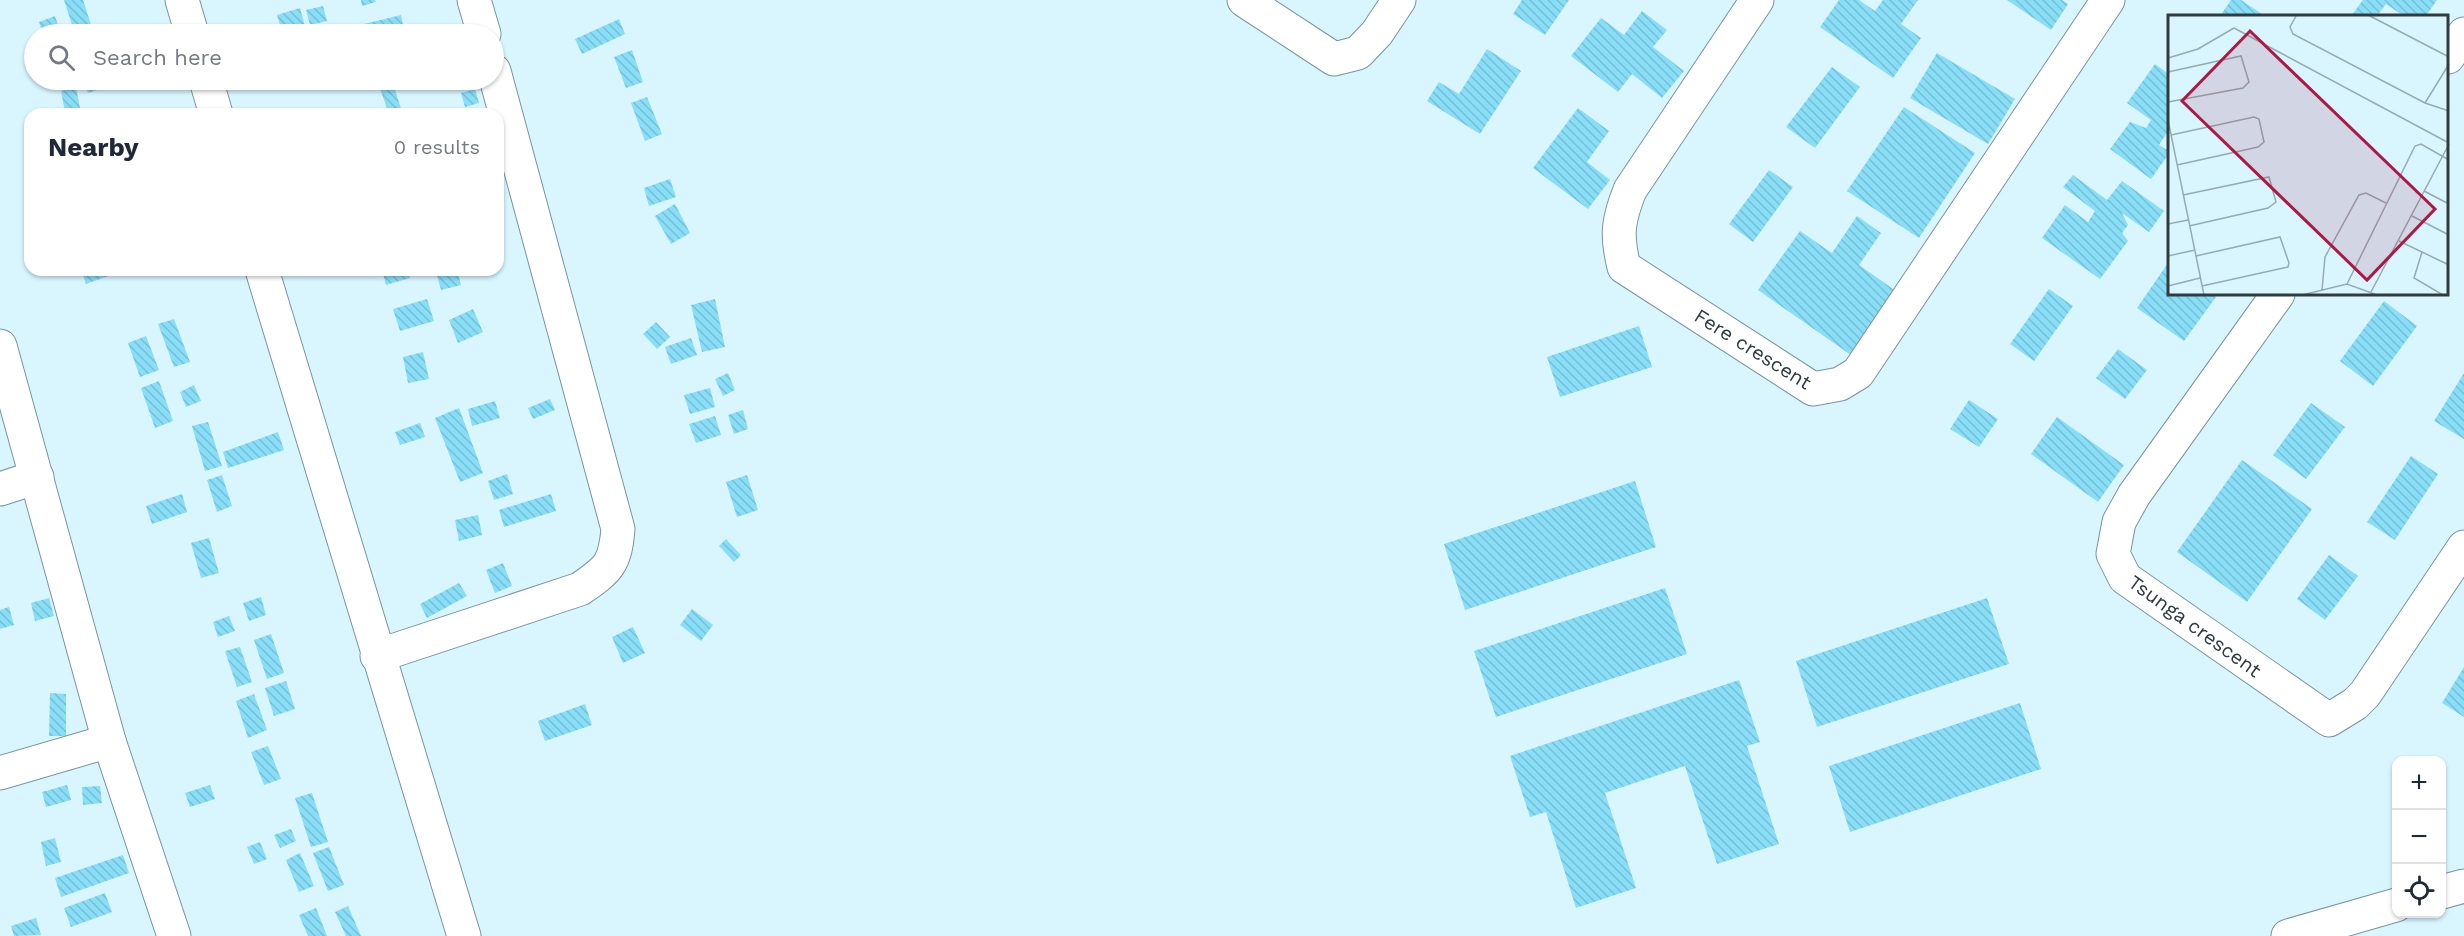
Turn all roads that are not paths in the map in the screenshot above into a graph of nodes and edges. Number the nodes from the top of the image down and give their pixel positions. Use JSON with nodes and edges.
{"nodes":[{"id":1,"x":182,"y":0,"type":"edge"},
{"id":2,"x":474,"y":0,"type":"edge"},
{"id":3,"x":1244,"y":0,"type":"edge"},
{"id":4,"x":1399,"y":0,"type":"edge"},
{"id":5,"x":1757,"y":0,"type":"edge"},
{"id":6,"x":2108,"y":0,"type":"edge"},
{"id":7,"x":189,"y":24,"type":"edge"},
{"id":8,"x":481,"y":24,"type":"edge"},
{"id":9,"x":2464,"y":34,"type":"edge"},
{"id":10,"x":2449,"y":56,"type":"edge"},
{"id":11,"x":209,"y":90,"type":"edge"},
{"id":12,"x":499,"y":90,"type":"edge"},
{"id":13,"x":214,"y":108,"type":"edge"},
{"id":14,"x":264,"y":276,"type":"edge"},
{"id":15,"x":2277,"y":296,"type":"edge"},
{"id":16,"x":0,"y":346,"type":"edge"},
{"id":17,"x":37,"y":477,"type":"junction"},
{"id":18,"x":0,"y":489,"type":"edge"},
{"id":19,"x":2464,"y":548,"type":"edge"},
{"id":20,"x":377,"y":656,"type":"junction"},
{"id":21,"x":109,"y":741,"type":"junction"},
{"id":22,"x":0,"y":773,"type":"edge"},
{"id":23,"x":2464,"y":886,"type":"edge"},
{"id":24,"x":2446,"y":891,"type":"edge"},
{"id":25,"x":2392,"y":906,"type":"edge"},
{"id":26,"x":174,"y":936,"type":"edge"},
{"id":27,"x":464,"y":936,"type":"edge"},
{"id":28,"x":2288,"y":936,"type":"edge"}],
"edges":[{"from":1,"to":7,"type":"street"},
{"from":2,"to":8,"type":"street"},
{"from":3,"to":4,"type":"street"},
{"from":5,"to":6,"type":"street","name":"Fere crescent"},
{"from":9,"to":10,"type":"street"},
{"from":11,"to":13,"type":"street"},
{"from":12,"to":20,"type":"street"},
{"from":14,"to":20,"type":"street"},
{"from":15,"to":19,"type":"street","name":"Tsunga crescent"},
{"from":16,"to":17,"type":"street"},
{"from":17,"to":18,"type":"street"},
{"from":17,"to":21,"type":"street"},
{"from":20,"to":27,"type":"street"},
{"from":21,"to":22,"type":"street"},
{"from":21,"to":26,"type":"street"},
{"from":23,"to":24,"type":"street"},
{"from":25,"to":28,"type":"street"}]}
